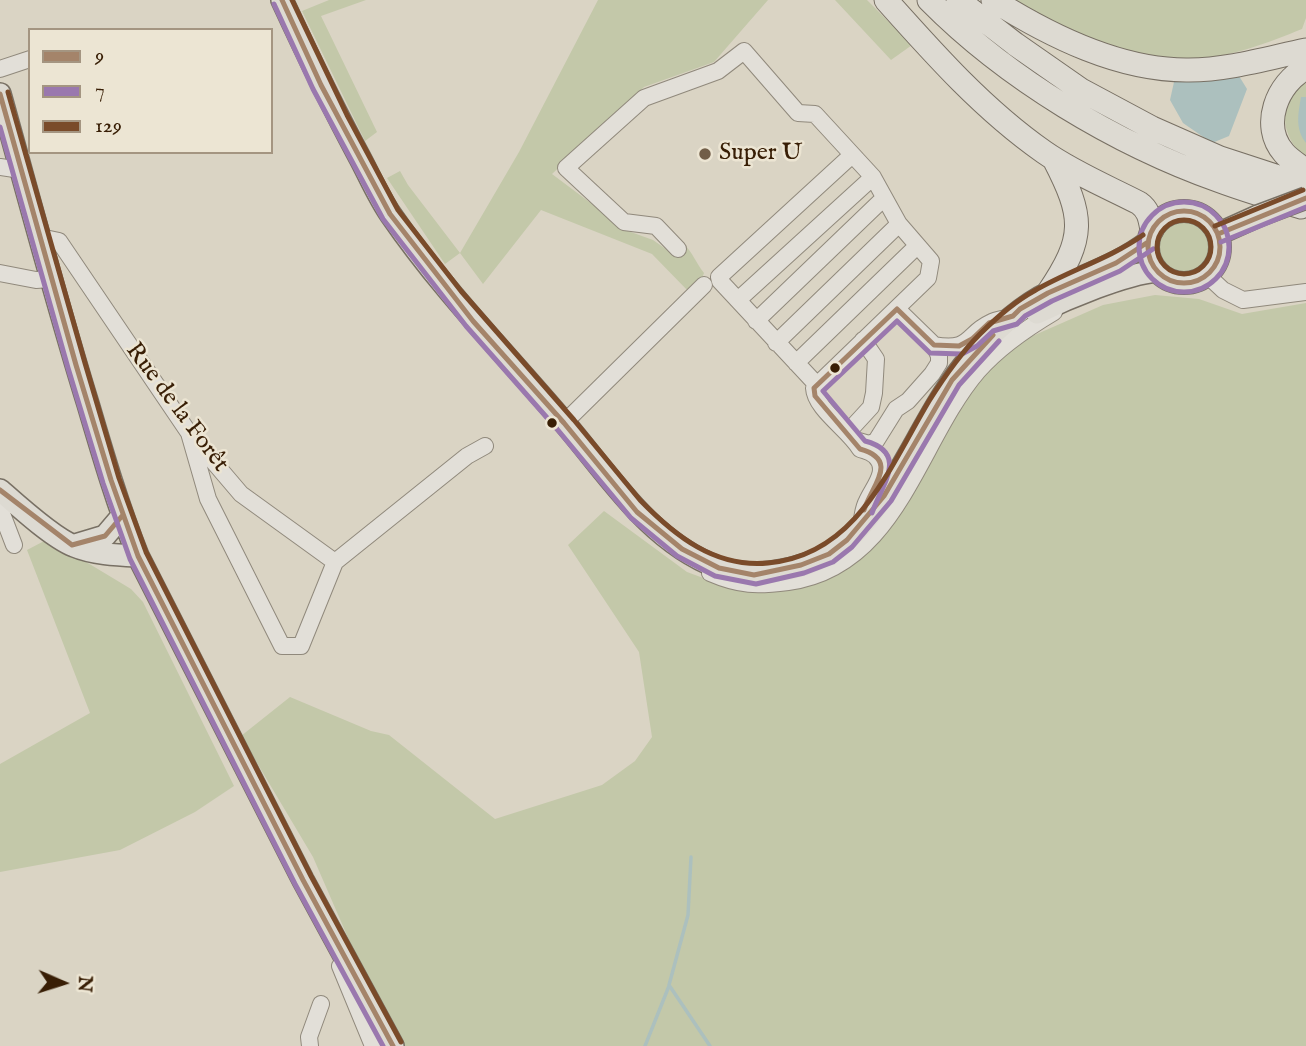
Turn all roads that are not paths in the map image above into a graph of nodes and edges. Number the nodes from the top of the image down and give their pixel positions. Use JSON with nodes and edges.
{"nodes":[{"id":1,"x":282,"y":0,"type":"edge"},
{"id":2,"x":886,"y":0,"type":"edge"},
{"id":3,"x":929,"y":0,"type":"edge"},
{"id":4,"x":958,"y":0,"type":"edge"},
{"id":5,"x":993,"y":0,"type":"edge"},
{"id":6,"x":1306,"y":50,"type":"edge"},
{"id":7,"x":28,"y":60,"type":"edge"},
{"id":8,"x":1306,"y":68,"type":"edge"},
{"id":9,"x":0,"y":69,"type":"edge"},
{"id":10,"x":0,"y":94,"type":"edge"},
{"id":11,"x":852,"y":155,"type":"junction"},
{"id":12,"x":1054,"y":159,"type":"junction"},
{"id":13,"x":10,"y":169,"type":"edge"},
{"id":14,"x":1306,"y":171,"type":"edge"},
{"id":15,"x":873,"y":177,"type":"junction"},
{"id":16,"x":1306,"y":186,"type":"edge"},
{"id":17,"x":1306,"y":198,"type":"edge"},
{"id":18,"x":883,"y":199,"type":"junction"},
{"id":19,"x":1306,"y":209,"type":"edge"},
{"id":20,"x":899,"y":224,"type":"junction"},
{"id":21,"x":1218,"y":234,"type":"junction"},
{"id":22,"x":1150,"y":236,"type":"junction"},
{"id":23,"x":40,"y":237,"type":"junction"},
{"id":24,"x":917,"y":246,"type":"junction"},
{"id":25,"x":678,"y":249,"type":"dead end"},
{"id":26,"x":1157,"y":271,"type":"junction"},
{"id":27,"x":0,"y":273,"type":"edge"},
{"id":28,"x":1207,"y":275,"type":"junction"},
{"id":29,"x":50,"y":279,"type":"junction"},
{"id":30,"x":704,"y":285,"type":"dead end"},
{"id":31,"x":1306,"y":292,"type":"edge"},
{"id":32,"x":1076,"y":298,"type":"junction"},
{"id":33,"x":737,"y":300,"type":"junction"},
{"id":34,"x":1050,"y":300,"type":"junction"},
{"id":35,"x":897,"y":309,"type":"junction"},
{"id":36,"x":1013,"y":316,"type":"junction"},
{"id":37,"x":756,"y":321,"type":"junction"},
{"id":38,"x":993,"y":335,"type":"junction"},
{"id":39,"x":863,"y":340,"type":"junction"},
{"id":40,"x":776,"y":343,"type":"junction"},
{"id":41,"x":934,"y":345,"type":"junction"},
{"id":42,"x":796,"y":363,"type":"junction"},
{"id":43,"x":817,"y":385,"type":"junction"},
{"id":44,"x":564,"y":423,"type":"junction"},
{"id":45,"x":189,"y":433,"type":"junction"},
{"id":46,"x":851,"y":436,"type":"junction"},
{"id":47,"x":485,"y":446,"type":"dead end"},
{"id":48,"x":4,"y":493,"type":"edge"},
{"id":49,"x":122,"y":516,"type":"junction"},
{"id":50,"x":861,"y":526,"type":"junction"},
{"id":51,"x":14,"y":545,"type":"dead end"},
{"id":52,"x":72,"y":545,"type":"junction"},
{"id":53,"x":682,"y":549,"type":"junction"},
{"id":54,"x":138,"y":556,"type":"junction"},
{"id":55,"x":335,"y":562,"type":"junction"},
{"id":56,"x":303,"y":880,"type":"junction"},
{"id":57,"x":321,"y":1004,"type":"dead end"},
{"id":58,"x":310,"y":1046,"type":"edge"},
{"id":59,"x":373,"y":1046,"type":"edge"},
{"id":60,"x":393,"y":1046,"type":"edge"}],
"edges":[{"from":1,"to":44,"type":"main road"},
{"from":2,"to":12,"type":"highway"},
{"from":3,"to":19,"type":"highway"},
{"from":4,"to":16,"type":"highway"},
{"from":5,"to":6,"type":"highway"},
{"from":7,"to":9,"type":"street"},
{"from":8,"to":14,"type":"highway"},
{"from":10,"to":13,"type":"main road"},
{"from":11,"to":15,"type":"street"},
{"from":11,"to":25,"type":"street"},
{"from":11,"to":33,"type":"street"},
{"from":12,"to":22,"type":"highway"},
{"from":12,"to":34,"type":"highway"},
{"from":13,"to":23,"type":"main road"},
{"from":15,"to":18,"type":"street"},
{"from":15,"to":33,"type":"street"},
{"from":17,"to":21,"type":"main road","bridge":true},
{"from":18,"to":20,"type":"street"},
{"from":18,"to":37,"type":"street"},
{"from":20,"to":24,"type":"street"},
{"from":20,"to":40,"type":"street"},
{"from":21,"to":22,"type":"main road"},
{"from":21,"to":28,"type":"main road"},
{"from":22,"to":26,"type":"main road"},
{"from":22,"to":34,"type":"main road"},
{"from":23,"to":29,"type":"main road"},
{"from":23,"to":45,"type":"street","name":"Rue de la Forêt"},
{"from":24,"to":35,"type":"street"},
{"from":24,"to":42,"type":"street"},
{"from":26,"to":28,"type":"main road"},
{"from":26,"to":32,"type":"main road"},
{"from":27,"to":29,"type":"street"},
{"from":28,"to":31,"type":"street"},
{"from":29,"to":49,"type":"main road"},
{"from":30,"to":44,"type":"street"},
{"from":32,"to":34,"type":"main road"},
{"from":32,"to":53,"type":"street"},
{"from":33,"to":37,"type":"street"},
{"from":34,"to":36,"type":"main road"},
{"from":34,"to":38,"type":"main road"},
{"from":35,"to":39,"type":"street"},
{"from":35,"to":41,"type":"street"},
{"from":36,"to":38,"type":"main road"},
{"from":36,"to":41,"type":"street"},
{"from":37,"to":40,"type":"street"},
{"from":38,"to":50,"type":"main road"},
{"from":39,"to":43,"type":"street"},
{"from":39,"to":46,"type":"street"},
{"from":40,"to":42,"type":"street"},
{"from":41,"to":46,"type":"street"},
{"from":42,"to":43,"type":"street"},
{"from":43,"to":46,"type":"street"},
{"from":44,"to":53,"type":"main road"},
{"from":45,"to":55,"type":"street","name":"Rue de la Forêt"},
{"from":45,"to":55,"type":"street"},
{"from":46,"to":50,"type":"street"},
{"from":47,"to":55,"type":"street"},
{"from":48,"to":51,"type":"street"},
{"from":48,"to":52,"type":"main road"},
{"from":49,"to":52,"type":"main road"},
{"from":49,"to":54,"type":"main road"},
{"from":50,"to":53,"type":"main road"},
{"from":52,"to":54,"type":"main road"},
{"from":54,"to":56,"type":"main road"},
{"from":56,"to":59,"type":"street"},
{"from":56,"to":60,"type":"main road"},
{"from":57,"to":58,"type":"street"}]}
